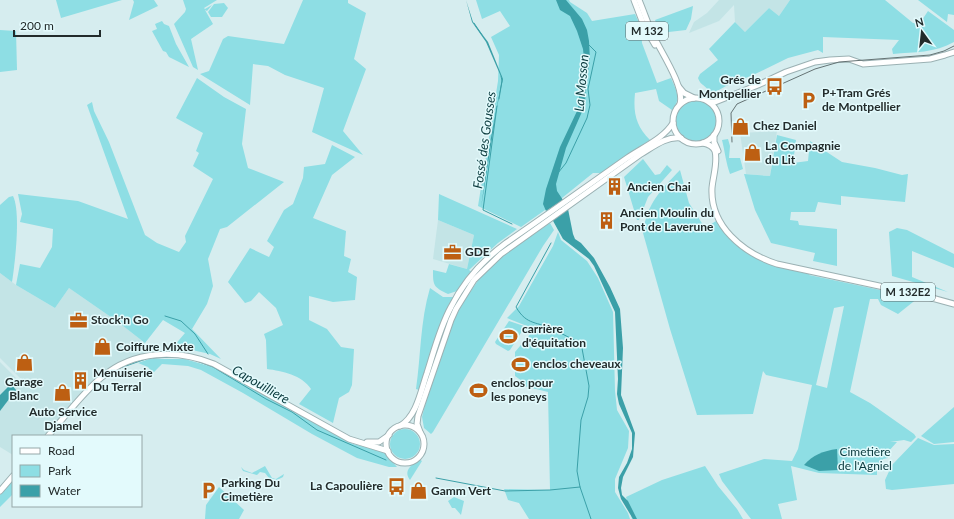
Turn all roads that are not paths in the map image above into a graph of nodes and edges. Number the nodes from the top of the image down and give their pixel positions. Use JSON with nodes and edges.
{"nodes":[{"id":1,"x":634,"y":0,"type":"edge"},
{"id":2,"x":639,"y":0,"type":"edge"},
{"id":3,"x":954,"y":52,"type":"edge"},
{"id":4,"x":666,"y":58,"type":"junction"},
{"id":5,"x":676,"y":82,"type":"junction"},
{"id":6,"x":731,"y":95,"type":"junction"},
{"id":7,"x":694,"y":98,"type":"junction"},
{"id":8,"x":709,"y":102,"type":"junction"},
{"id":9,"x":680,"y":104,"type":"junction"},
{"id":10,"x":716,"y":109,"type":"junction"},
{"id":11,"x":673,"y":123,"type":"junction"},
{"id":12,"x":714,"y":135,"type":"junction"},
{"id":13,"x":681,"y":138,"type":"junction"},
{"id":14,"x":703,"y":143,"type":"junction"},
{"id":15,"x":716,"y":166,"type":"junction"},
{"id":16,"x":568,"y":203,"type":"junction"},
{"id":17,"x":546,"y":218,"type":"junction"},
{"id":18,"x":954,"y":304,"type":"edge"},
{"id":19,"x":400,"y":426,"type":"junction"},
{"id":20,"x":420,"y":432,"type":"junction"},
{"id":21,"x":389,"y":434,"type":"junction"},
{"id":22,"x":49,"y":435,"type":"edge"},
{"id":23,"x":354,"y":441,"type":"junction"},
{"id":24,"x":388,"y":451,"type":"junction"},
{"id":25,"x":12,"y":477,"type":"edge"},
{"id":26,"x":0,"y":491,"type":"edge"}],
"edges":[{"from":1,"to":4,"type":"main road","number":"M 132"},
{"from":2,"to":4,"type":"main road","number":"M 132"},
{"from":3,"to":6,"type":"main road"},
{"from":4,"to":5,"type":"main road","number":"M 132"},
{"from":5,"to":7,"type":"main road","number":"M 132"},
{"from":5,"to":9,"type":"main road","number":"M 132"},
{"from":6,"to":8,"type":"main road"},
{"from":6,"to":10,"type":"main road"},
{"from":7,"to":8,"type":"main road"},
{"from":7,"to":9,"type":"main road"},
{"from":8,"to":10,"type":"main road"},
{"from":9,"to":11,"type":"main road"},
{"from":10,"to":12,"type":"main road"},
{"from":11,"to":13,"type":"main road"},
{"from":11,"to":16,"type":"main road"},
{"from":12,"to":14,"type":"main road"},
{"from":12,"to":15,"type":"main road","number":"M 132E2"},
{"from":13,"to":14,"type":"main road"},
{"from":13,"to":16,"type":"main road"},
{"from":14,"to":15,"type":"main road","number":"M 132E2"},
{"from":15,"to":18,"type":"main road","number":"M 132E2"},
{"from":16,"to":17,"type":"main road"},
{"from":17,"to":19,"type":"main road"},
{"from":17,"to":20,"type":"main road"},
{"from":19,"to":20,"type":"main road"},
{"from":19,"to":21,"type":"main road"},
{"from":20,"to":24,"type":"main road"},
{"from":21,"to":23,"type":"main road"},
{"from":21,"to":24,"type":"main road"},
{"from":22,"to":23,"type":"main road"},
{"from":23,"to":24,"type":"main road"},
{"from":25,"to":26,"type":"main road"}]}
